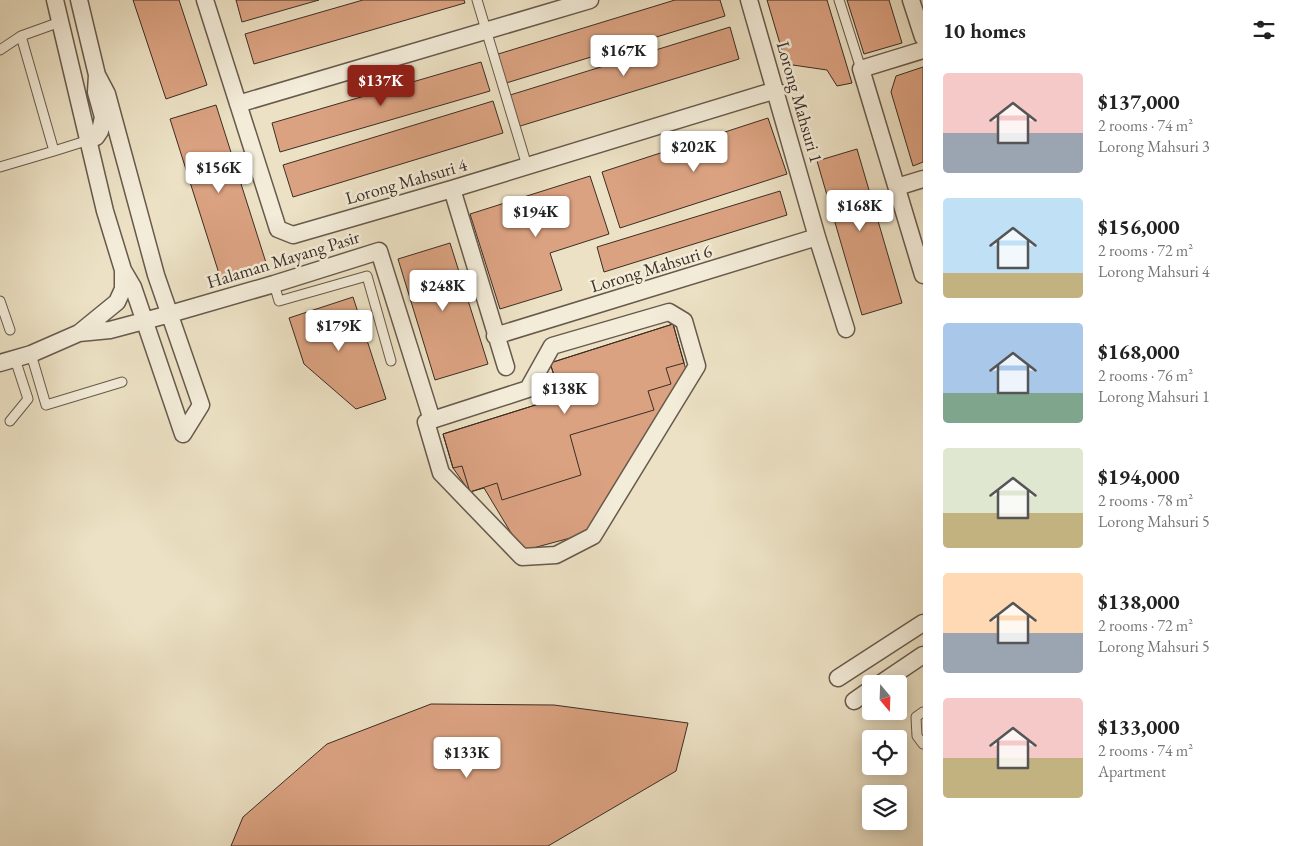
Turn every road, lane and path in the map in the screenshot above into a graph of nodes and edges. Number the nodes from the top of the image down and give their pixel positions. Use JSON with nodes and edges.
{"nodes":[{"id":1,"x":55,"y":0,"type":"edge"},
{"id":2,"x":79,"y":0,"type":"edge"},
{"id":3,"x":205,"y":0,"type":"edge"},
{"id":4,"x":477,"y":0,"type":"edge"},
{"id":5,"x":590,"y":0,"type":"edge"},
{"id":6,"x":749,"y":0,"type":"edge"},
{"id":7,"x":839,"y":0,"type":"edge"},
{"id":8,"x":911,"y":0,"type":"edge"},
{"id":9,"x":60,"y":22,"type":"junction"},
{"id":10,"x":486,"y":31,"type":"junction"},
{"id":11,"x":21,"y":36,"type":"junction"},
{"id":12,"x":923,"y":37,"type":"edge"},
{"id":13,"x":0,"y":50,"type":"edge"},
{"id":14,"x":923,"y":50,"type":"edge"},
{"id":15,"x":861,"y":69,"type":"junction"},
{"id":16,"x":97,"y":75,"type":"junction"},
{"id":17,"x":776,"y":90,"type":"junction"},
{"id":18,"x":238,"y":104,"type":"junction"},
{"id":19,"x":89,"y":140,"type":"junction"},
{"id":20,"x":54,"y":151,"type":"junction"},
{"id":21,"x":527,"y":166,"type":"junction"},
{"id":22,"x":0,"y":167,"type":"edge"},
{"id":23,"x":923,"y":179,"type":"edge"},
{"id":24,"x":897,"y":187,"type":"junction"},
{"id":25,"x":452,"y":189,"type":"junction"},
{"id":26,"x":818,"y":237,"type":"junction"},
{"id":27,"x":123,"y":270,"type":"junction"},
{"id":28,"x":923,"y":275,"type":"edge"},
{"id":29,"x":274,"y":284,"type":"junction"},
{"id":30,"x":0,"y":301,"type":"edge"},
{"id":31,"x":170,"y":314,"type":"junction"},
{"id":32,"x":144,"y":320,"type":"junction"},
{"id":33,"x":846,"y":329,"type":"dead end"},
{"id":34,"x":10,"y":330,"type":"dead end"},
{"id":35,"x":79,"y":333,"type":"junction"},
{"id":36,"x":496,"y":336,"type":"junction"},
{"id":37,"x":15,"y":359,"type":"edge"},
{"id":38,"x":391,"y":361,"type":"dead end"},
{"id":39,"x":506,"y":367,"type":"dead end"},
{"id":40,"x":122,"y":382,"type":"dead end"},
{"id":41,"x":432,"y":420,"type":"junction"},
{"id":42,"x":10,"y":421,"type":"dead end"},
{"id":43,"x":923,"y":623,"type":"edge"},
{"id":44,"x":923,"y":655,"type":"edge"},
{"id":45,"x":893,"y":675,"type":"edge"},
{"id":46,"x":838,"y":678,"type":"dead end"},
{"id":47,"x":862,"y":695,"type":"edge"},
{"id":48,"x":854,"y":701,"type":"dead end"},
{"id":49,"x":923,"y":712,"type":"edge"},
{"id":50,"x":923,"y":744,"type":"edge"}],
"edges":[{"from":1,"to":9,"type":"street"},
{"from":2,"to":16,"type":"street"},
{"from":3,"to":18,"type":"street","name":"Lorong Mahsuri 4"},
{"from":4,"to":10,"type":"lane"},
{"from":5,"to":10,"type":"street"},
{"from":6,"to":17,"type":"street","name":"Lorong Mahsuri 1"},
{"from":7,"to":15,"type":"lane"},
{"from":8,"to":12,"type":"street"},
{"from":9,"to":11,"type":"lane"},
{"from":9,"to":19,"type":"street"},
{"from":10,"to":18,"type":"street"},
{"from":10,"to":21,"type":"lane"},
{"from":11,"to":13,"type":"lane"},
{"from":11,"to":20,"type":"lane"},
{"from":14,"to":15,"type":"street"},
{"from":15,"to":24,"type":"street"},
{"from":16,"to":19,"type":"street"},
{"from":16,"to":31,"type":"street"},
{"from":17,"to":21,"type":"street","name":"Lorong Mahsuri 4"},
{"from":17,"to":26,"type":"street","name":"Lorong Mahsuri 1"},
{"from":18,"to":25,"type":"street","name":"Lorong Mahsuri 4"},
{"from":19,"to":20,"type":"lane"},
{"from":19,"to":27,"type":"street"},
{"from":20,"to":22,"type":"lane"},
{"from":21,"to":25,"type":"street","name":"Lorong Mahsuri 4"},
{"from":23,"to":24,"type":"street"},
{"from":24,"to":28,"type":"street"},
{"from":25,"to":36,"type":"street"},
{"from":26,"to":33,"type":"street","name":"Lorong Mahsuri 1"},
{"from":26,"to":36,"type":"street","name":"Lorong Mahsuri 6"},
{"from":27,"to":32,"type":"street"},
{"from":27,"to":35,"type":"street"},
{"from":29,"to":31,"type":"street","name":"Halaman Mayang Pasir"},
{"from":29,"to":38,"type":"lane"},
{"from":29,"to":41,"type":"street","name":"Halaman Mayang Pasir"},
{"from":30,"to":34,"type":"lane"},
{"from":31,"to":32,"type":"street","name":"Halaman Mayang Pasir"},
{"from":31,"to":32,"type":"street"},
{"from":32,"to":35,"type":"street","name":"Halaman Mayang Pasir"},
{"from":35,"to":37,"type":"street"},
{"from":36,"to":39,"type":"street"},
{"from":37,"to":40,"type":"lane"},
{"from":37,"to":42,"type":"lane"},
{"from":41,"to":41,"type":"street"},
{"from":43,"to":46,"type":"street"},
{"from":44,"to":45,"type":"street"},
{"from":47,"to":48,"type":"street"},
{"from":49,"to":50,"type":"lane"}]}
